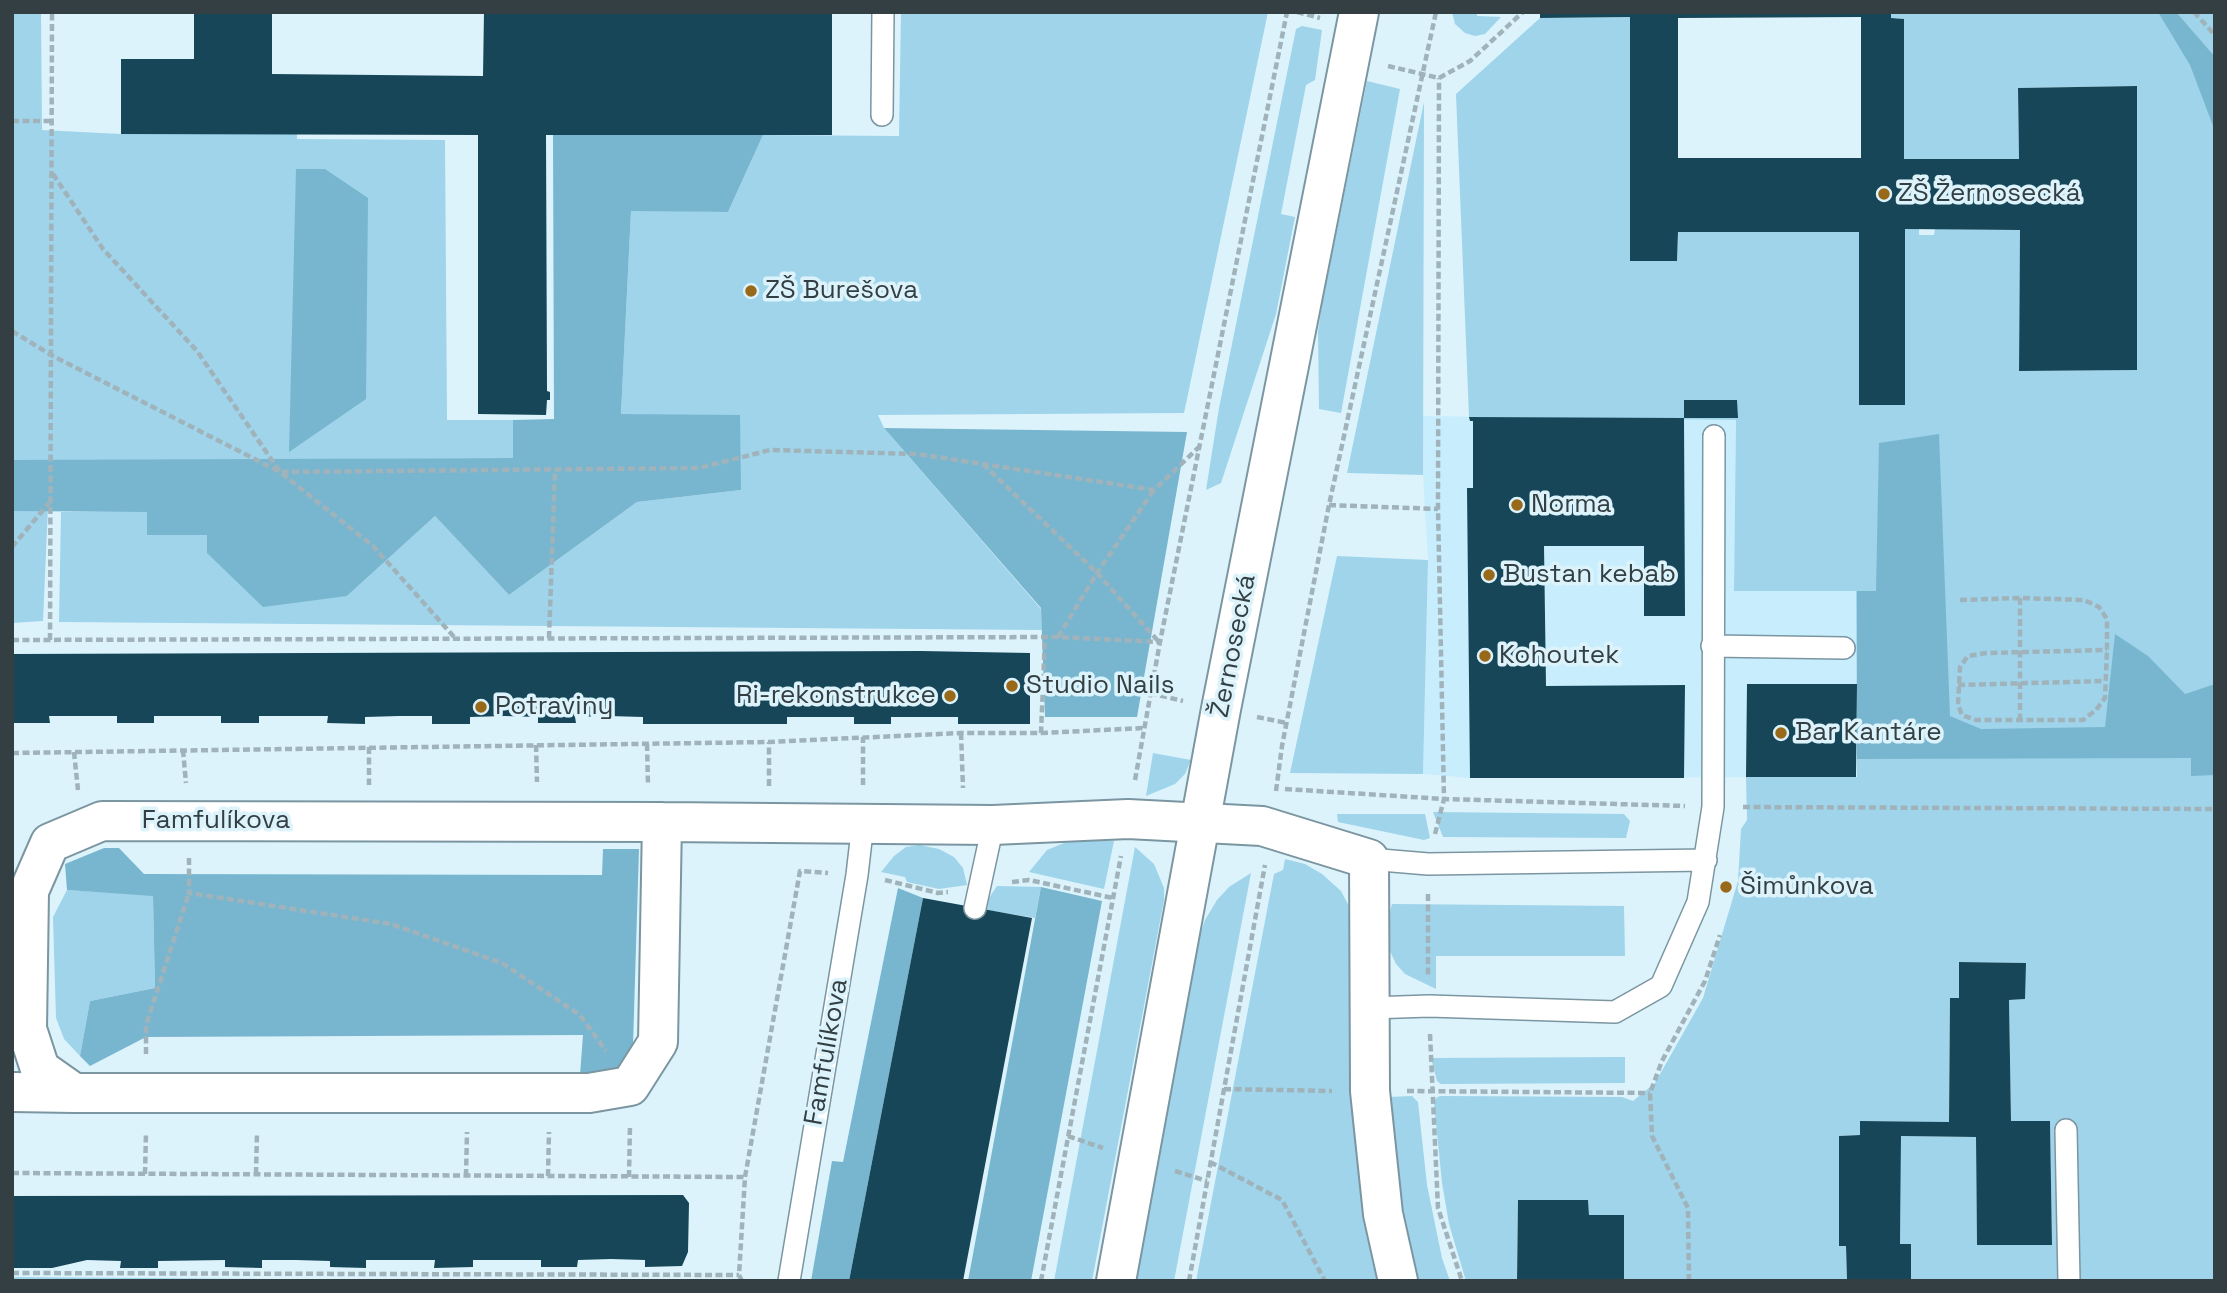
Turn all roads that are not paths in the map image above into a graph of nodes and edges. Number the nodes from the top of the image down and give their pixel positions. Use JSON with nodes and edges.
{"nodes":[{"id":1,"x":883,"y":12,"type":"edge"},
{"id":2,"x":1359,"y":12,"type":"edge"},
{"id":3,"x":882,"y":115,"type":"dead end"},
{"id":4,"x":1714,"y":436,"type":"dead end"},
{"id":5,"x":1712,"y":646,"type":"junction"},
{"id":6,"x":1844,"y":648,"type":"dead end"},
{"id":7,"x":662,"y":822,"type":"junction"},
{"id":8,"x":1202,"y":822,"type":"junction"},
{"id":9,"x":863,"y":823,"type":"junction"},
{"id":10,"x":978,"y":824,"type":"junction"},
{"id":11,"x":1369,"y":859,"type":"junction"},
{"id":12,"x":1706,"y":860,"type":"junction"},
{"id":13,"x":975,"y":908,"type":"dead end"},
{"id":14,"x":1370,"y":1007,"type":"junction"},
{"id":15,"x":12,"y":1092,"type":"edge"},
{"id":16,"x":75,"y":1093,"type":"junction"},
{"id":17,"x":2066,"y":1130,"type":"dead end"},
{"id":18,"x":789,"y":1281,"type":"edge"},
{"id":19,"x":1116,"y":1281,"type":"edge"},
{"id":20,"x":1398,"y":1281,"type":"edge"},
{"id":21,"x":2069,"y":1281,"type":"edge"}],
"edges":[{"from":1,"to":3,"type":"lane"},
{"from":2,"to":8,"type":"street","name":"Žernosecká"},
{"from":4,"to":5,"type":"lane"},
{"from":5,"to":6,"type":"lane"},
{"from":5,"to":12,"type":"lane"},
{"from":7,"to":9,"type":"street","name":"Famfulíkova"},
{"from":7,"to":16,"type":"street"},
{"from":7,"to":16,"type":"street","name":"Famfulíkova"},
{"from":8,"to":10,"type":"street","name":"Famfulíkova"},
{"from":8,"to":11,"type":"street"},
{"from":8,"to":19,"type":"street","name":"Žernosecká"},
{"from":9,"to":10,"type":"street","name":"Famfulíkova"},
{"from":9,"to":18,"type":"lane","name":"Famfulíkova"},
{"from":10,"to":13,"type":"lane"},
{"from":11,"to":12,"type":"lane"},
{"from":11,"to":14,"type":"street"},
{"from":12,"to":14,"type":"lane"},
{"from":14,"to":20,"type":"street"},
{"from":15,"to":16,"type":"street"},
{"from":17,"to":21,"type":"lane"}]}
